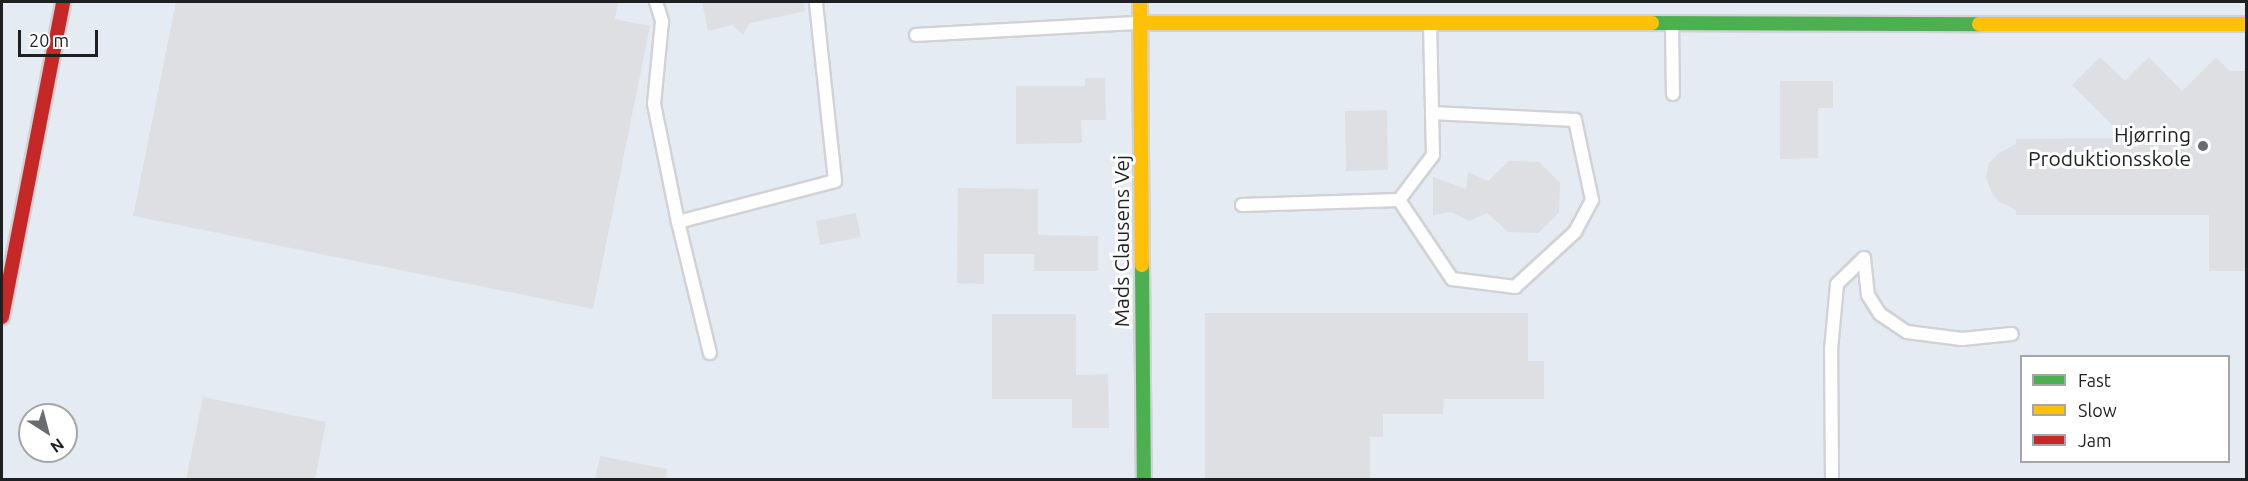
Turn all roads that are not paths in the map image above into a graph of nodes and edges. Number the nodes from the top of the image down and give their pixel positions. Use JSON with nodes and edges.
{"nodes":[{"id":1,"x":63,"y":2,"type":"edge"},
{"id":2,"x":656,"y":2,"type":"edge"},
{"id":3,"x":816,"y":2,"type":"edge"},
{"id":4,"x":1140,"y":2,"type":"edge"},
{"id":5,"x":1140,"y":23,"type":"junction"},
{"id":6,"x":1430,"y":23,"type":"junction"},
{"id":7,"x":1672,"y":24,"type":"junction"},
{"id":8,"x":2247,"y":24,"type":"edge"},
{"id":9,"x":916,"y":35,"type":"dead end"},
{"id":10,"x":1673,"y":94,"type":"dead end"},
{"id":11,"x":1432,"y":113,"type":"junction"},
{"id":12,"x":1399,"y":200,"type":"junction"},
{"id":13,"x":1242,"y":205,"type":"dead end"},
{"id":14,"x":678,"y":222,"type":"junction"},
{"id":15,"x":2,"y":317,"type":"edge"},
{"id":16,"x":2012,"y":334,"type":"dead end"},
{"id":17,"x":710,"y":353,"type":"dead end"},
{"id":18,"x":1144,"y":480,"type":"edge"},
{"id":19,"x":1832,"y":480,"type":"edge"}],
"edges":[{"from":1,"to":15,"type":"street"},
{"from":2,"to":14,"type":"lane"},
{"from":3,"to":14,"type":"lane"},
{"from":4,"to":5,"type":"street","name":"Mads Clausens Vej"},
{"from":5,"to":6,"type":"street"},
{"from":5,"to":9,"type":"lane"},
{"from":5,"to":18,"type":"street","name":"Mads Clausens Vej"},
{"from":6,"to":7,"type":"street"},
{"from":6,"to":11,"type":"lane"},
{"from":7,"to":8,"type":"street"},
{"from":7,"to":10,"type":"lane"},
{"from":11,"to":12,"type":"lane"},
{"from":11,"to":12,"type":"lane"},
{"from":12,"to":13,"type":"lane"},
{"from":14,"to":17,"type":"lane"},
{"from":16,"to":19,"type":"lane"}]}
